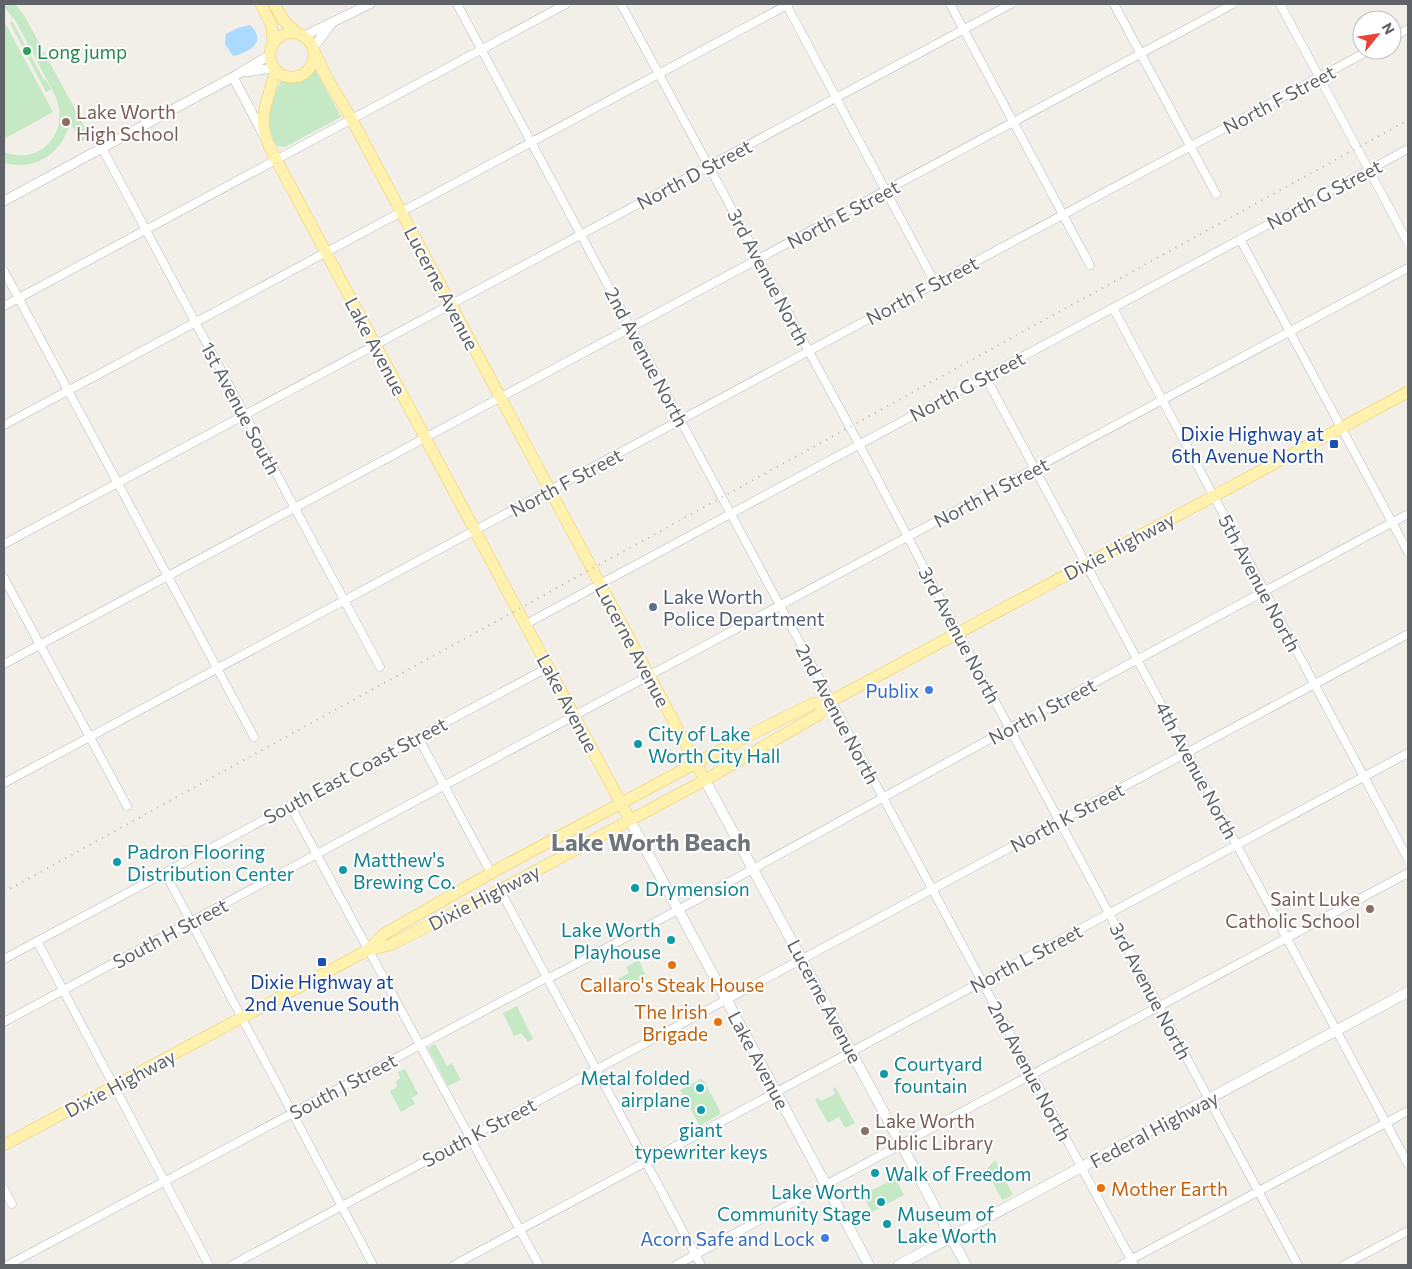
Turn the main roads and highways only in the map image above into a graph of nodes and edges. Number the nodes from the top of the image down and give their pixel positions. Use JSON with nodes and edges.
{"nodes":[{"id":1,"x":260,"y":4,"type":"edge"},
{"id":2,"x":274,"y":4,"type":"edge"},
{"id":3,"x":301,"y":35,"type":"junction"},
{"id":4,"x":272,"y":50,"type":"junction"},
{"id":5,"x":314,"y":50,"type":"junction"},
{"id":6,"x":274,"y":70,"type":"junction"},
{"id":7,"x":1408,"y":392,"type":"edge"},
{"id":8,"x":831,"y":701,"type":"junction"},
{"id":9,"x":696,"y":763,"type":"junction"},
{"id":10,"x":705,"y":780,"type":"junction"},
{"id":11,"x":621,"y":803,"type":"junction"},
{"id":12,"x":630,"y":820,"type":"junction"},
{"id":13,"x":368,"y":950,"type":"junction"},
{"id":14,"x":1408,"y":992,"type":"edge"},
{"id":15,"x":4,"y":1145,"type":"edge"},
{"id":16,"x":950,"y":1238,"type":"junction"},
{"id":17,"x":869,"y":1265,"type":"edge"},
{"id":18,"x":899,"y":1265,"type":"edge"},
{"id":19,"x":966,"y":1265,"type":"edge"}],
"edges":[{"from":1,"to":4,"type":"main road"},
{"from":2,"to":3,"type":"main road"},
{"from":3,"to":4,"type":"main road"},
{"from":3,"to":5,"type":"main road"},
{"from":4,"to":6,"type":"main road"},
{"from":5,"to":6,"type":"main road"},
{"from":5,"to":9,"type":"main road","name":"Lucerne Avenue"},
{"from":6,"to":11,"type":"main road","name":"Lake Avenue"},
{"from":7,"to":8,"type":"main road","name":"Dixie Highway"},
{"from":8,"to":9,"type":"main road","name":"Dixie Highway"},
{"from":8,"to":10,"type":"main road","name":"Dixie Highway"},
{"from":9,"to":10,"type":"main road","name":"Lucerne Avenue"},
{"from":9,"to":11,"type":"main road","name":"Dixie Highway"},
{"from":10,"to":12,"type":"main road","name":"Dixie Highway"},
{"from":10,"to":16,"type":"main road","name":"Lucerne Avenue"},
{"from":11,"to":12,"type":"main road","name":"Lake Avenue"},
{"from":11,"to":13,"type":"main road","name":"Dixie Highway"},
{"from":12,"to":13,"type":"main road","name":"Dixie Highway"},
{"from":12,"to":17,"type":"main road","name":"Lake Avenue"},
{"from":13,"to":15,"type":"main road","name":"Dixie Highway"},
{"from":14,"to":16,"type":"main road","name":"Federal Highway"},
{"from":16,"to":18,"type":"main road","name":"Federal Highway"},
{"from":16,"to":19,"type":"main road","name":"Lucerne Avenue"}]}
